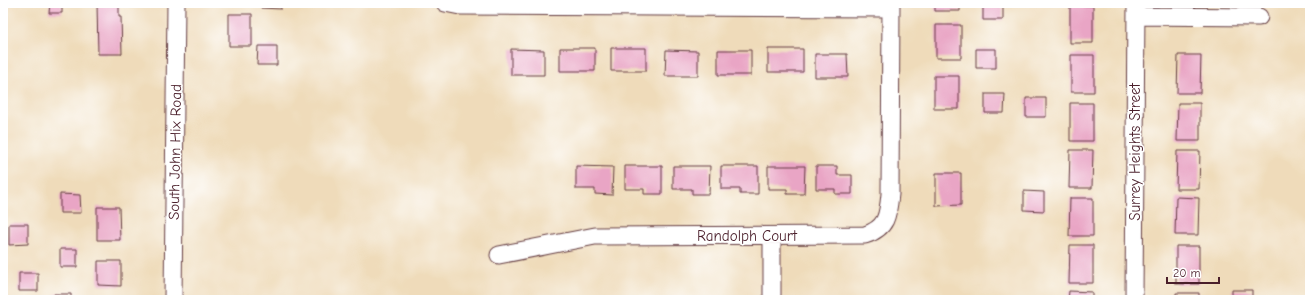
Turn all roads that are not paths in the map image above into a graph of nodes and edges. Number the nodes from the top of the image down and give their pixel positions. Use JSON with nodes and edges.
{"nodes":[{"id":1,"x":176,"y":3,"type":"edge"},
{"id":2,"x":444,"y":3,"type":"edge"},
{"id":3,"x":653,"y":5,"type":"edge"},
{"id":4,"x":891,"y":6,"type":"edge"},
{"id":5,"x":1136,"y":10,"type":"edge"},
{"id":6,"x":1259,"y":17,"type":"dead end"},
{"id":7,"x":772,"y":236,"type":"junction"},
{"id":8,"x":499,"y":255,"type":"dead end"},
{"id":9,"x":173,"y":300,"type":"edge"},
{"id":10,"x":772,"y":300,"type":"edge"},
{"id":11,"x":1134,"y":300,"type":"edge"}],
"edges":[{"from":1,"to":9,"type":"street","name":"South John Hix Road"},
{"from":2,"to":3,"type":"street"},
{"from":3,"to":4,"type":"street"},
{"from":4,"to":7,"type":"street","name":"Randolph Court"},
{"from":5,"to":6,"type":"street"},
{"from":5,"to":11,"type":"street","name":"Surrey Heights Street"},
{"from":7,"to":8,"type":"street","name":"Randolph Court"},
{"from":7,"to":10,"type":"street"}]}
